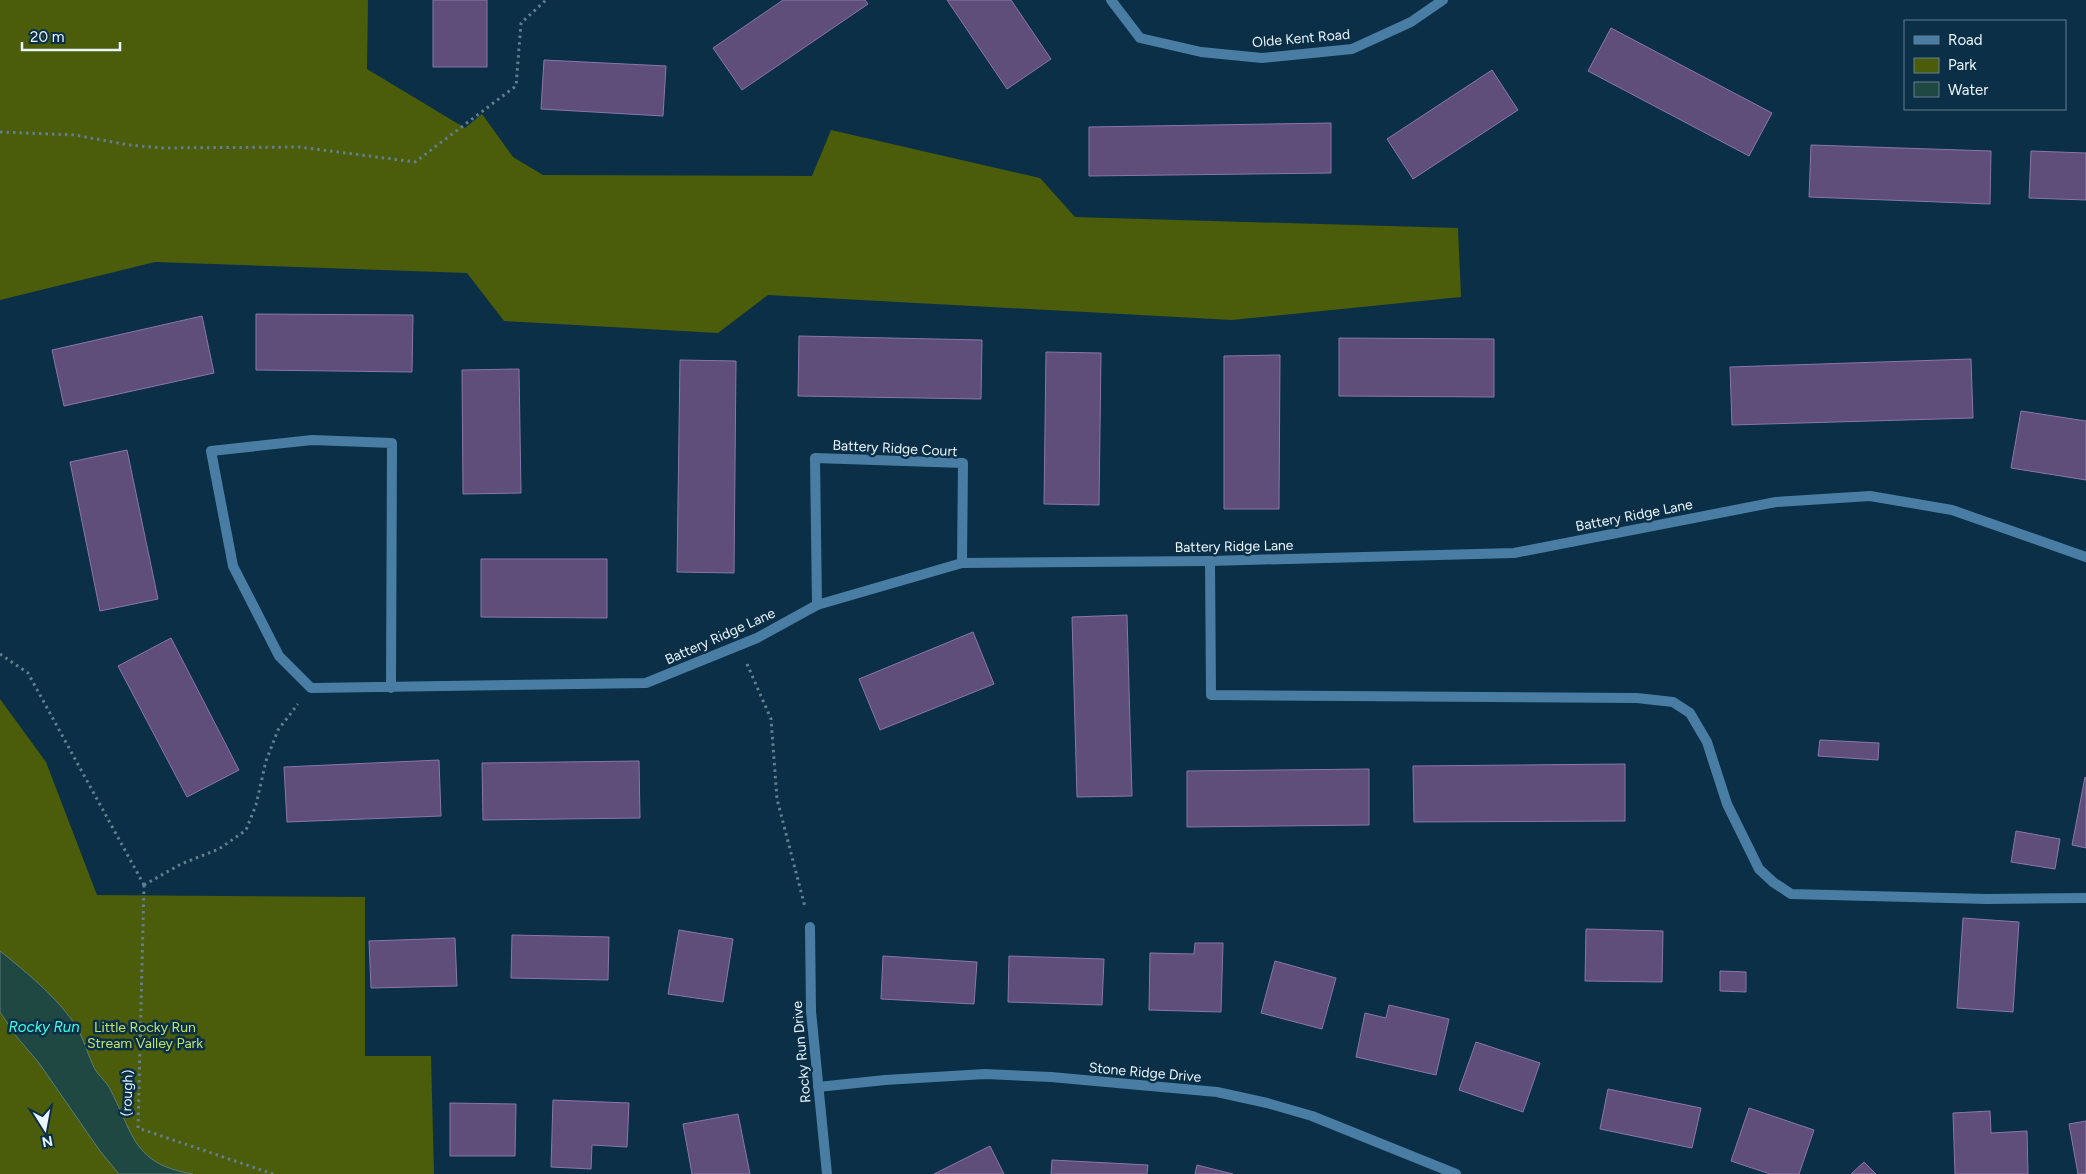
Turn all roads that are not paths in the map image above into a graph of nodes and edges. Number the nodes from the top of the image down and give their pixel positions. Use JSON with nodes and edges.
{"nodes":[{"id":1,"x":1111,"y":0,"type":"edge"},
{"id":2,"x":1443,"y":0,"type":"edge"},
{"id":3,"x":2086,"y":557,"type":"edge"},
{"id":4,"x":1210,"y":561,"type":"junction"},
{"id":5,"x":962,"y":563,"type":"junction"},
{"id":6,"x":817,"y":605,"type":"junction"},
{"id":7,"x":391,"y":688,"type":"junction"},
{"id":8,"x":2086,"y":898,"type":"edge"},
{"id":9,"x":810,"y":927,"type":"road end"},
{"id":10,"x":818,"y":1086,"type":"junction"},
{"id":11,"x":827,"y":1174,"type":"edge"},
{"id":12,"x":1456,"y":1174,"type":"edge"}],
"edges":[{"from":1,"to":2,"type":"street","name":"Olde Kent Road"},
{"from":3,"to":4,"type":"street","name":"Battery Ridge Lane"},
{"from":4,"to":5,"type":"street","name":"Battery Ridge Lane"},
{"from":4,"to":8,"type":"street"},
{"from":5,"to":6,"type":"street","name":"Battery Ridge Lane"},
{"from":5,"to":6,"type":"street","name":"Battery Ridge Court"},
{"from":6,"to":7,"type":"street","name":"Battery Ridge Lane"},
{"from":7,"to":7,"type":"street","name":"Battery Ridge Lane"},
{"from":9,"to":10,"type":"street","name":"Rocky Run Drive"},
{"from":10,"to":11,"type":"street","name":"Rocky Run Drive"},
{"from":10,"to":12,"type":"street","name":"Stone Ridge Drive"}]}
